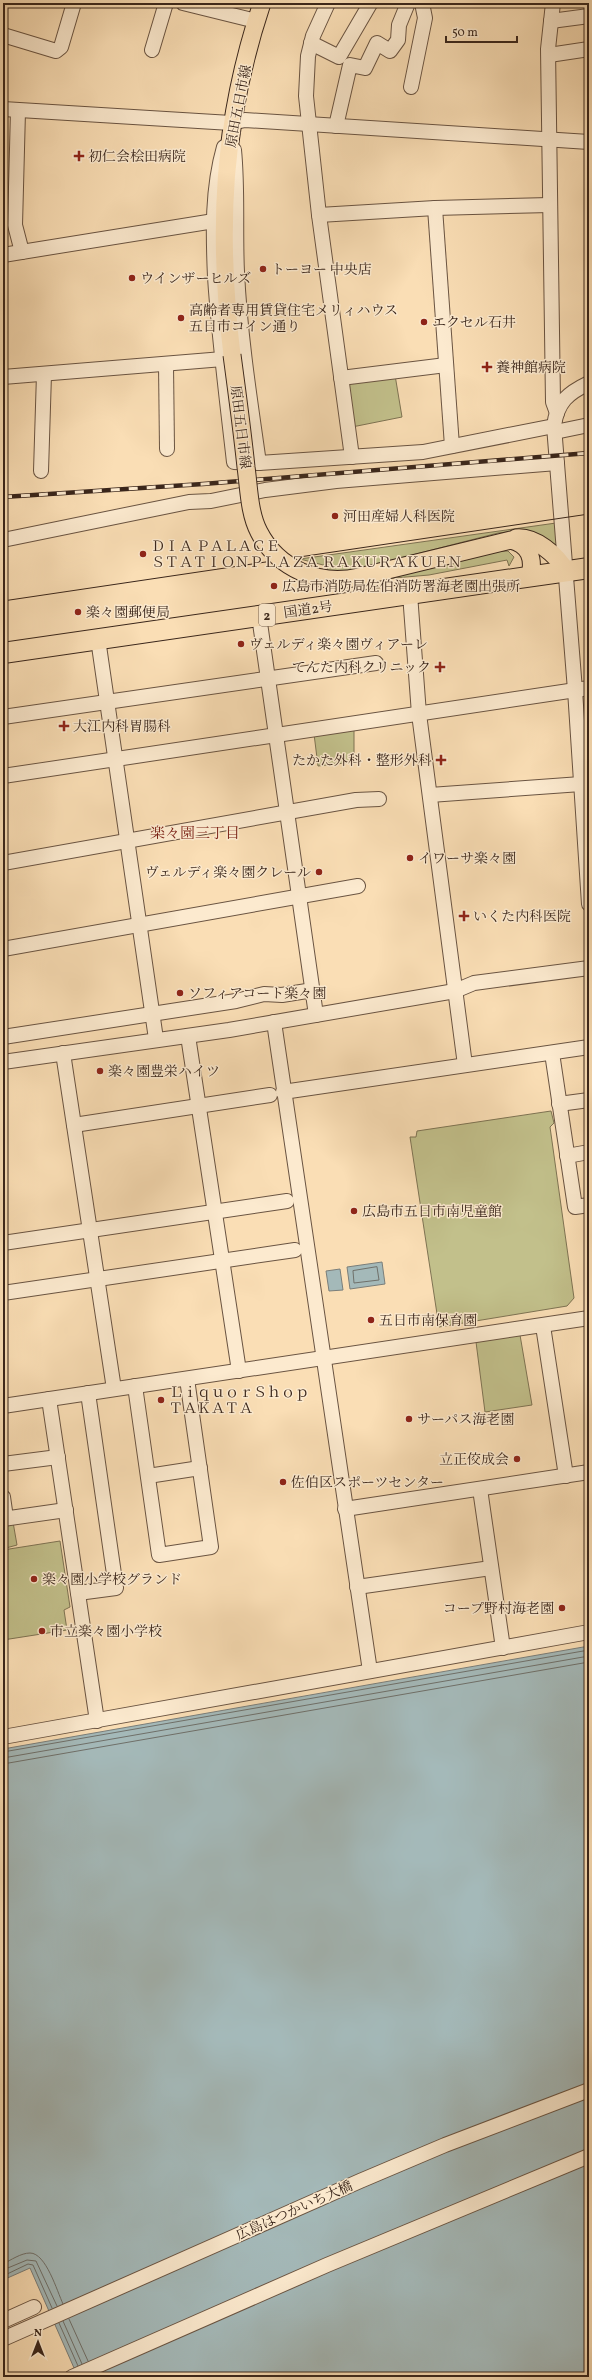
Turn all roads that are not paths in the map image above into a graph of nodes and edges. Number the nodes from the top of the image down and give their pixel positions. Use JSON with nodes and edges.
{"nodes":[{"id":1,"x":74,"y":3,"type":"edge"},
{"id":2,"x":166,"y":3,"type":"edge"},
{"id":3,"x":183,"y":3,"type":"edge"},
{"id":4,"x":262,"y":3,"type":"edge"},
{"id":5,"x":328,"y":3,"type":"edge"},
{"id":6,"x":408,"y":3,"type":"edge"},
{"id":7,"x":422,"y":3,"type":"edge"},
{"id":8,"x":553,"y":3,"type":"edge"},
{"id":9,"x":370,"y":4,"type":"edge"},
{"id":10,"x":589,"y":16,"type":"edge"},
{"id":11,"x":256,"y":21,"type":"junction"},
{"id":12,"x":551,"y":21,"type":"junction"},
{"id":13,"x":3,"y":35,"type":"edge"},
{"id":14,"x":312,"y":43,"type":"junction"},
{"id":15,"x":589,"y":49,"type":"edge"},
{"id":16,"x":152,"y":50,"type":"dead end"},
{"id":17,"x":549,"y":55,"type":"junction"},
{"id":18,"x":411,"y":87,"type":"dead end"},
{"id":19,"x":3,"y":109,"type":"edge"},
{"id":20,"x":18,"y":111,"type":"junction"},
{"id":21,"x":231,"y":124,"type":"junction"},
{"id":22,"x":308,"y":124,"type":"junction"},
{"id":23,"x":336,"y":126,"type":"junction"},
{"id":24,"x":549,"y":139,"type":"junction"},
{"id":25,"x":589,"y":142,"type":"edge"},
{"id":26,"x":550,"y":205,"type":"junction"},
{"id":27,"x":435,"y":208,"type":"junction"},
{"id":28,"x":319,"y":215,"type":"junction"},
{"id":29,"x":214,"y":221,"type":"junction"},
{"id":30,"x":22,"y":252,"type":"junction"},
{"id":31,"x":3,"y":255,"type":"edge"},
{"id":32,"x":228,"y":357,"type":"junction"},
{"id":33,"x":166,"y":365,"type":"junction"},
{"id":34,"x":446,"y":365,"type":"junction"},
{"id":35,"x":44,"y":374,"type":"junction"},
{"id":36,"x":3,"y":377,"type":"edge"},
{"id":37,"x":341,"y":378,"type":"junction"},
{"id":38,"x":589,"y":383,"type":"edge"},
{"id":39,"x":555,"y":424,"type":"junction"},
{"id":40,"x":589,"y":425,"type":"edge"},
{"id":41,"x":452,"y":446,"type":"junction"},
{"id":42,"x":166,"y":449,"type":"dead end"},
{"id":43,"x":352,"y":457,"type":"junction"},
{"id":44,"x":258,"y":463,"type":"junction"},
{"id":45,"x":556,"y":463,"type":"junction"},
{"id":46,"x":41,"y":471,"type":"dead end"},
{"id":47,"x":3,"y":540,"type":"edge"},
{"id":48,"x":504,"y":541,"type":"junction"},
{"id":49,"x":589,"y":568,"type":"edge"},
{"id":50,"x":566,"y":571,"type":"junction"},
{"id":51,"x":530,"y":576,"type":"junction"},
{"id":52,"x":410,"y":594,"type":"junction"},
{"id":53,"x":259,"y":616,"type":"junction"},
{"id":54,"x":98,"y":639,"type":"junction"},
{"id":55,"x":3,"y":653,"type":"edge"},
{"id":56,"x":376,"y":663,"type":"dead end"},
{"id":57,"x":268,"y":678,"type":"junction"},
{"id":58,"x":582,"y":689,"type":"edge"},
{"id":59,"x":108,"y":701,"type":"junction"},
{"id":60,"x":419,"y":714,"type":"junction"},
{"id":61,"x":3,"y":717,"type":"edge"},
{"id":62,"x":276,"y":736,"type":"junction"},
{"id":63,"x":116,"y":760,"type":"junction"},
{"id":64,"x":3,"y":776,"type":"edge"},
{"id":65,"x":581,"y":784,"type":"junction"},
{"id":66,"x":430,"y":795,"type":"junction"},
{"id":67,"x":379,"y":799,"type":"dead end"},
{"id":68,"x":586,"y":803,"type":"edge"},
{"id":69,"x":288,"y":812,"type":"junction"},
{"id":70,"x":128,"y":841,"type":"junction"},
{"id":71,"x":3,"y":863,"type":"edge"},
{"id":72,"x":358,"y":886,"type":"dead end"},
{"id":73,"x":588,"y":889,"type":"edge"},
{"id":74,"x":300,"y":897,"type":"junction"},
{"id":75,"x":589,"y":904,"type":"edge"},
{"id":76,"x":139,"y":925,"type":"junction"},
{"id":77,"x":3,"y":949,"type":"edge"},
{"id":78,"x":589,"y":968,"type":"edge"},
{"id":79,"x":313,"y":990,"type":"junction"},
{"id":80,"x":455,"y":991,"type":"junction"},
{"id":81,"x":153,"y":1014,"type":"junction"},
{"id":82,"x":316,"y":1015,"type":"junction"},
{"id":83,"x":274,"y":1022,"type":"junction"},
{"id":84,"x":188,"y":1036,"type":"junction"},
{"id":85,"x":3,"y":1037,"type":"edge"},
{"id":86,"x":156,"y":1039,"type":"junction"},
{"id":87,"x":589,"y":1047,"type":"edge"},
{"id":88,"x":63,"y":1053,"type":"junction"},
{"id":89,"x":552,"y":1053,"type":"junction"},
{"id":90,"x":3,"y":1062,"type":"edge"},
{"id":91,"x":465,"y":1065,"type":"junction"},
{"id":92,"x":276,"y":1094,"type":"junction"},
{"id":93,"x":589,"y":1100,"type":"edge"},
{"id":94,"x":559,"y":1104,"type":"junction"},
{"id":95,"x":199,"y":1106,"type":"junction"},
{"id":96,"x":74,"y":1125,"type":"junction"},
{"id":97,"x":589,"y":1152,"type":"edge"},
{"id":98,"x":567,"y":1156,"type":"junction"},
{"id":99,"x":287,"y":1201,"type":"dead end"},
{"id":100,"x":589,"y":1205,"type":"edge"},
{"id":101,"x":215,"y":1211,"type":"junction"},
{"id":102,"x":89,"y":1230,"type":"junction"},
{"id":103,"x":3,"y":1243,"type":"edge"},
{"id":104,"x":295,"y":1250,"type":"dead end"},
{"id":105,"x":222,"y":1260,"type":"junction"},
{"id":106,"x":97,"y":1279,"type":"junction"},
{"id":107,"x":3,"y":1293,"type":"edge"},
{"id":108,"x":589,"y":1318,"type":"edge"},
{"id":109,"x":543,"y":1326,"type":"junction"},
{"id":110,"x":323,"y":1358,"type":"junction"},
{"id":111,"x":239,"y":1370,"type":"junction"},
{"id":112,"x":187,"y":1379,"type":"junction"},
{"id":113,"x":135,"y":1386,"type":"junction"},
{"id":114,"x":114,"y":1389,"type":"junction"},
{"id":115,"x":88,"y":1393,"type":"junction"},
{"id":116,"x":49,"y":1399,"type":"junction"},
{"id":117,"x":3,"y":1403,"type":"edge"},
{"id":118,"x":58,"y":1456,"type":"junction"},
{"id":119,"x":3,"y":1464,"type":"edge"},
{"id":120,"x":200,"y":1468,"type":"junction"},
{"id":121,"x":589,"y":1472,"type":"edge"},
{"id":122,"x":148,"y":1476,"type":"junction"},
{"id":123,"x":566,"y":1476,"type":"junction"},
{"id":124,"x":480,"y":1489,"type":"junction"},
{"id":125,"x":3,"y":1497,"type":"edge"},
{"id":126,"x":345,"y":1509,"type":"junction"},
{"id":127,"x":66,"y":1510,"type":"junction"},
{"id":128,"x":5,"y":1518,"type":"edge"},
{"id":129,"x":491,"y":1568,"type":"junction"},
{"id":130,"x":357,"y":1587,"type":"junction"},
{"id":131,"x":78,"y":1593,"type":"junction"},
{"id":132,"x":589,"y":1632,"type":"edge"},
{"id":133,"x":503,"y":1648,"type":"junction"},
{"id":134,"x":370,"y":1671,"type":"junction"},
{"id":135,"x":97,"y":1721,"type":"junction"},
{"id":136,"x":3,"y":1737,"type":"edge"},
{"id":137,"x":589,"y":2090,"type":"edge"},
{"id":138,"x":589,"y":2156,"type":"edge"},
{"id":139,"x":34,"y":2307,"type":"dead end"},
{"id":140,"x":3,"y":2321,"type":"edge"},
{"id":141,"x":3,"y":2339,"type":"edge"},
{"id":142,"x":72,"y":2377,"type":"edge"}],
"edges":[{"from":1,"to":13,"type":"street"},
{"from":2,"to":16,"type":"street"},
{"from":3,"to":11,"type":"street"},
{"from":4,"to":11,"type":"main road","name":"原田五日市線"},
{"from":5,"to":14,"type":"street"},
{"from":6,"to":23,"type":"street"},
{"from":7,"to":18,"type":"street"},
{"from":8,"to":12,"type":"street"},
{"from":9,"to":14,"type":"street"},
{"from":10,"to":12,"type":"street"},
{"from":11,"to":21,"type":"main road","name":"原田五日市線"},
{"from":12,"to":17,"type":"street"},
{"from":14,"to":22,"type":"street"},
{"from":15,"to":17,"type":"street"},
{"from":17,"to":24,"type":"street"},
{"from":19,"to":20,"type":"street"},
{"from":20,"to":21,"type":"street"},
{"from":20,"to":30,"type":"street"},
{"from":21,"to":22,"type":"street"},
{"from":21,"to":29,"type":"street"},
{"from":21,"to":32,"type":"main road","name":"原田五日市線"},
{"from":21,"to":44,"type":"street"},
{"from":22,"to":23,"type":"street"},
{"from":22,"to":28,"type":"street"},
{"from":23,"to":24,"type":"street"},
{"from":24,"to":25,"type":"street"},
{"from":24,"to":26,"type":"street"},
{"from":26,"to":27,"type":"street"},
{"from":26,"to":39,"type":"street"},
{"from":27,"to":28,"type":"street"},
{"from":27,"to":34,"type":"street"},
{"from":28,"to":37,"type":"street"},
{"from":29,"to":30,"type":"street"},
{"from":29,"to":32,"type":"street"},
{"from":30,"to":31,"type":"street"},
{"from":32,"to":33,"type":"street"},
{"from":32,"to":44,"type":"street"},
{"from":32,"to":48,"type":"main road","name":"原田五日市線","bridge":true},
{"from":33,"to":35,"type":"street"},
{"from":33,"to":42,"type":"street"},
{"from":34,"to":37,"type":"street"},
{"from":34,"to":41,"type":"street"},
{"from":35,"to":36,"type":"street"},
{"from":35,"to":46,"type":"street"},
{"from":37,"to":43,"type":"street"},
{"from":38,"to":39,"type":"street"},
{"from":39,"to":40,"type":"street"},
{"from":39,"to":41,"type":"street"},
{"from":39,"to":45,"type":"street"},
{"from":41,"to":43,"type":"street"},
{"from":43,"to":44,"type":"street"},
{"from":45,"to":47,"type":"street"},
{"from":45,"to":50,"type":"street"},
{"from":48,"to":50,"type":"main road"},
{"from":48,"to":51,"type":"main road","name":"原田五日市線"},
{"from":49,"to":50,"type":"highway","name":"国道2号","number":"2"},
{"from":50,"to":51,"type":"highway","name":"国道2号","number":"2"},
{"from":50,"to":58,"type":"street"},
{"from":51,"to":52,"type":"highway","name":"国道2号","number":"2"},
{"from":52,"to":53,"type":"highway","name":"国道2号","number":"2"},
{"from":52,"to":60,"type":"street"},
{"from":53,"to":54,"type":"highway","name":"国道2号","number":"2"},
{"from":53,"to":57,"type":"street"},
{"from":54,"to":55,"type":"highway","name":"国道2号","number":"2"},
{"from":54,"to":59,"type":"street"},
{"from":56,"to":57,"type":"street"},
{"from":57,"to":59,"type":"street"},
{"from":57,"to":62,"type":"street"},
{"from":58,"to":60,"type":"street"},
{"from":58,"to":65,"type":"street"},
{"from":59,"to":61,"type":"street"},
{"from":59,"to":63,"type":"street"},
{"from":60,"to":62,"type":"street"},
{"from":60,"to":66,"type":"street"},
{"from":62,"to":63,"type":"street"},
{"from":62,"to":69,"type":"street"},
{"from":63,"to":64,"type":"street"},
{"from":63,"to":70,"type":"street"},
{"from":65,"to":66,"type":"street"},
{"from":65,"to":68,"type":"street"},
{"from":66,"to":80,"type":"street"},
{"from":67,"to":69,"type":"street"},
{"from":68,"to":73,"type":"street"},
{"from":69,"to":70,"type":"street"},
{"from":69,"to":74,"type":"street"},
{"from":70,"to":71,"type":"street"},
{"from":70,"to":76,"type":"street"},
{"from":72,"to":74,"type":"street"},
{"from":73,"to":75,"type":"street"},
{"from":74,"to":76,"type":"street"},
{"from":74,"to":79,"type":"street"},
{"from":76,"to":77,"type":"street"},
{"from":76,"to":81,"type":"street"},
{"from":78,"to":80,"type":"street"},
{"from":79,"to":81,"type":"street"},
{"from":79,"to":82,"type":"street"},
{"from":80,"to":82,"type":"street"},
{"from":80,"to":91,"type":"street"},
{"from":81,"to":85,"type":"street"},
{"from":81,"to":86,"type":"street"},
{"from":82,"to":83,"type":"street"},
{"from":83,"to":84,"type":"street"},
{"from":83,"to":92,"type":"street"},
{"from":84,"to":86,"type":"street"},
{"from":84,"to":95,"type":"street"},
{"from":86,"to":88,"type":"street"},
{"from":87,"to":89,"type":"street"},
{"from":88,"to":90,"type":"street"},
{"from":88,"to":96,"type":"street"},
{"from":89,"to":91,"type":"street"},
{"from":89,"to":94,"type":"street"},
{"from":91,"to":92,"type":"street"},
{"from":92,"to":95,"type":"street"},
{"from":92,"to":110,"type":"street"},
{"from":93,"to":94,"type":"street"},
{"from":94,"to":98,"type":"street"},
{"from":95,"to":96,"type":"street"},
{"from":95,"to":101,"type":"street"},
{"from":96,"to":102,"type":"street"},
{"from":97,"to":98,"type":"street"},
{"from":98,"to":100,"type":"street"},
{"from":99,"to":101,"type":"street"},
{"from":101,"to":102,"type":"street"},
{"from":101,"to":105,"type":"street"},
{"from":102,"to":103,"type":"street"},
{"from":102,"to":106,"type":"street"},
{"from":104,"to":105,"type":"street"},
{"from":105,"to":106,"type":"street"},
{"from":105,"to":111,"type":"street"},
{"from":106,"to":107,"type":"street"},
{"from":106,"to":114,"type":"street"},
{"from":108,"to":109,"type":"street"},
{"from":109,"to":110,"type":"street"},
{"from":109,"to":123,"type":"street"},
{"from":110,"to":111,"type":"street"},
{"from":110,"to":126,"type":"street"},
{"from":111,"to":112,"type":"street"},
{"from":112,"to":113,"type":"street"},
{"from":112,"to":120,"type":"street"},
{"from":113,"to":114,"type":"street"},
{"from":113,"to":122,"type":"street"},
{"from":114,"to":115,"type":"street"},
{"from":115,"to":116,"type":"street"},
{"from":115,"to":131,"type":"street"},
{"from":116,"to":117,"type":"street"},
{"from":116,"to":118,"type":"street"},
{"from":118,"to":119,"type":"street"},
{"from":118,"to":127,"type":"street"},
{"from":120,"to":122,"type":"street"},
{"from":120,"to":122,"type":"street"},
{"from":121,"to":123,"type":"street"},
{"from":123,"to":124,"type":"street"},
{"from":124,"to":126,"type":"street"},
{"from":124,"to":129,"type":"street"},
{"from":125,"to":128,"type":"street"},
{"from":126,"to":130,"type":"street"},
{"from":127,"to":128,"type":"street"},
{"from":127,"to":131,"type":"street"},
{"from":129,"to":130,"type":"street"},
{"from":129,"to":133,"type":"street"},
{"from":130,"to":134,"type":"street"},
{"from":131,"to":135,"type":"street"},
{"from":132,"to":133,"type":"street"},
{"from":133,"to":134,"type":"street"},
{"from":134,"to":135,"type":"street"},
{"from":135,"to":136,"type":"street"},
{"from":137,"to":141,"type":"street","name":"広島はつかいち大橋"},
{"from":138,"to":142,"type":"street"},
{"from":139,"to":140,"type":"street"}]}
